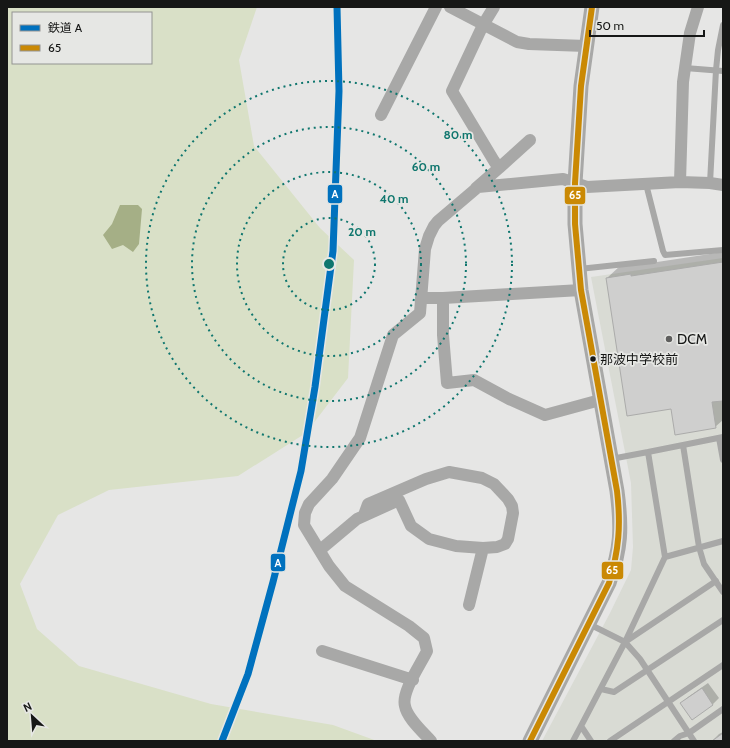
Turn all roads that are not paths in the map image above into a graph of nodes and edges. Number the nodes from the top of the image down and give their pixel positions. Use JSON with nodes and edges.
{"nodes":[{"id":1,"x":436,"y":7,"type":"edge"},
{"id":2,"x":450,"y":7,"type":"edge"},
{"id":3,"x":494,"y":7,"type":"edge"},
{"id":4,"x":592,"y":7,"type":"edge"},
{"id":5,"x":698,"y":7,"type":"edge"},
{"id":6,"x":483,"y":25,"type":"junction"},
{"id":7,"x":723,"y":25,"type":"edge"},
{"id":8,"x":586,"y":46,"type":"junction"},
{"id":9,"x":684,"y":68,"type":"junction"},
{"id":10,"x":716,"y":70,"type":"junction"},
{"id":11,"x":723,"y":71,"type":"edge"},
{"id":12,"x":381,"y":114,"type":"dead end"},
{"id":13,"x":530,"y":140,"type":"dead end"},
{"id":14,"x":499,"y":168,"type":"junction"},
{"id":15,"x":680,"y":182,"type":"junction"},
{"id":16,"x":575,"y":183,"type":"junction"},
{"id":17,"x":710,"y":183,"type":"junction"},
{"id":18,"x":646,"y":184,"type":"junction"},
{"id":19,"x":723,"y":185,"type":"edge"},
{"id":20,"x":475,"y":189,"type":"junction"},
{"id":21,"x":723,"y":250,"type":"edge"},
{"id":22,"x":654,"y":261,"type":"dead end"},
{"id":23,"x":579,"y":269,"type":"junction"},
{"id":24,"x":581,"y":290,"type":"junction"},
{"id":25,"x":421,"y":298,"type":"junction"},
{"id":26,"x":443,"y":298,"type":"junction"},
{"id":27,"x":600,"y":400,"type":"junction"},
{"id":28,"x":721,"y":438,"type":"edge"},
{"id":29,"x":683,"y":445,"type":"junction"},
{"id":30,"x":648,"y":452,"type":"junction"},
{"id":31,"x":611,"y":459,"type":"junction"},
{"id":32,"x":723,"y":460,"type":"edge"},
{"id":33,"x":364,"y":515,"type":"junction"},
{"id":34,"x":723,"y":540,"type":"edge"},
{"id":35,"x":699,"y":547,"type":"junction"},
{"id":36,"x":483,"y":548,"type":"junction"},
{"id":37,"x":320,"y":550,"type":"junction"},
{"id":38,"x":665,"y":557,"type":"junction"},
{"id":39,"x":716,"y":581,"type":"junction"},
{"id":40,"x":723,"y":592,"type":"edge"},
{"id":41,"x":468,"y":605,"type":"dead end"},
{"id":42,"x":723,"y":620,"type":"edge"},
{"id":43,"x":589,"y":624,"type":"junction"},
{"id":44,"x":625,"y":642,"type":"junction"},
{"id":45,"x":322,"y":650,"type":"dead end"},
{"id":46,"x":723,"y":665,"type":"edge"},
{"id":47,"x":648,"y":670,"type":"junction"},
{"id":48,"x":413,"y":680,"type":"junction"},
{"id":49,"x":601,"y":689,"type":"junction"},
{"id":50,"x":669,"y":702,"type":"junction"},
{"id":51,"x":723,"y":709,"type":"edge"},
{"id":52,"x":581,"y":726,"type":"junction"},
{"id":53,"x":689,"y":733,"type":"junction"},
{"id":54,"x":431,"y":741,"type":"edge"},
{"id":55,"x":530,"y":741,"type":"edge"},
{"id":56,"x":573,"y":741,"type":"edge"},
{"id":57,"x":591,"y":741,"type":"edge"},
{"id":58,"x":610,"y":741,"type":"edge"},
{"id":59,"x":674,"y":741,"type":"edge"},
{"id":60,"x":694,"y":741,"type":"edge"}],
"edges":[{"from":1,"to":12,"type":"street"},
{"from":2,"to":6,"type":"street"},
{"from":3,"to":6,"type":"street"},
{"from":4,"to":8,"type":"street"},
{"from":5,"to":9,"type":"street"},
{"from":6,"to":8,"type":"street"},
{"from":6,"to":14,"type":"street"},
{"from":7,"to":10,"type":"lane"},
{"from":8,"to":16,"type":"street"},
{"from":9,"to":10,"type":"lane"},
{"from":9,"to":15,"type":"street"},
{"from":10,"to":11,"type":"lane"},
{"from":10,"to":17,"type":"lane"},
{"from":13,"to":14,"type":"street"},
{"from":14,"to":20,"type":"street"},
{"from":15,"to":17,"type":"street"},
{"from":15,"to":18,"type":"street"},
{"from":16,"to":18,"type":"street"},
{"from":16,"to":20,"type":"street"},
{"from":16,"to":23,"type":"street"},
{"from":17,"to":19,"type":"street"},
{"from":18,"to":21,"type":"lane"},
{"from":20,"to":25,"type":"street"},
{"from":22,"to":23,"type":"lane"},
{"from":23,"to":24,"type":"street"},
{"from":24,"to":26,"type":"street"},
{"from":24,"to":27,"type":"street"},
{"from":25,"to":26,"type":"street"},
{"from":25,"to":37,"type":"street"},
{"from":26,"to":27,"type":"street"},
{"from":27,"to":31,"type":"street"},
{"from":28,"to":29,"type":"lane"},
{"from":28,"to":32,"type":"lane"},
{"from":29,"to":30,"type":"lane"},
{"from":29,"to":35,"type":"lane"},
{"from":30,"to":31,"type":"lane"},
{"from":30,"to":38,"type":"lane"},
{"from":31,"to":43,"type":"street"},
{"from":33,"to":36,"type":"street"},
{"from":33,"to":36,"type":"street"},
{"from":33,"to":37,"type":"street"},
{"from":34,"to":35,"type":"lane"},
{"from":35,"to":38,"type":"lane"},
{"from":35,"to":39,"type":"lane"},
{"from":36,"to":41,"type":"street"},
{"from":37,"to":48,"type":"street"},
{"from":38,"to":44,"type":"lane"},
{"from":39,"to":40,"type":"lane"},
{"from":39,"to":44,"type":"lane"},
{"from":42,"to":47,"type":"lane"},
{"from":43,"to":44,"type":"lane"},
{"from":43,"to":55,"type":"street"},
{"from":44,"to":47,"type":"lane"},
{"from":44,"to":49,"type":"lane"},
{"from":45,"to":48,"type":"street"},
{"from":46,"to":50,"type":"lane"},
{"from":47,"to":49,"type":"lane"},
{"from":47,"to":50,"type":"lane"},
{"from":48,"to":54,"type":"street"},
{"from":49,"to":52,"type":"lane"},
{"from":50,"to":53,"type":"lane"},
{"from":50,"to":58,"type":"lane"},
{"from":51,"to":53,"type":"lane"},
{"from":52,"to":56,"type":"lane"},
{"from":52,"to":57,"type":"lane"},
{"from":53,"to":59,"type":"lane"},
{"from":53,"to":60,"type":"lane"}]}
